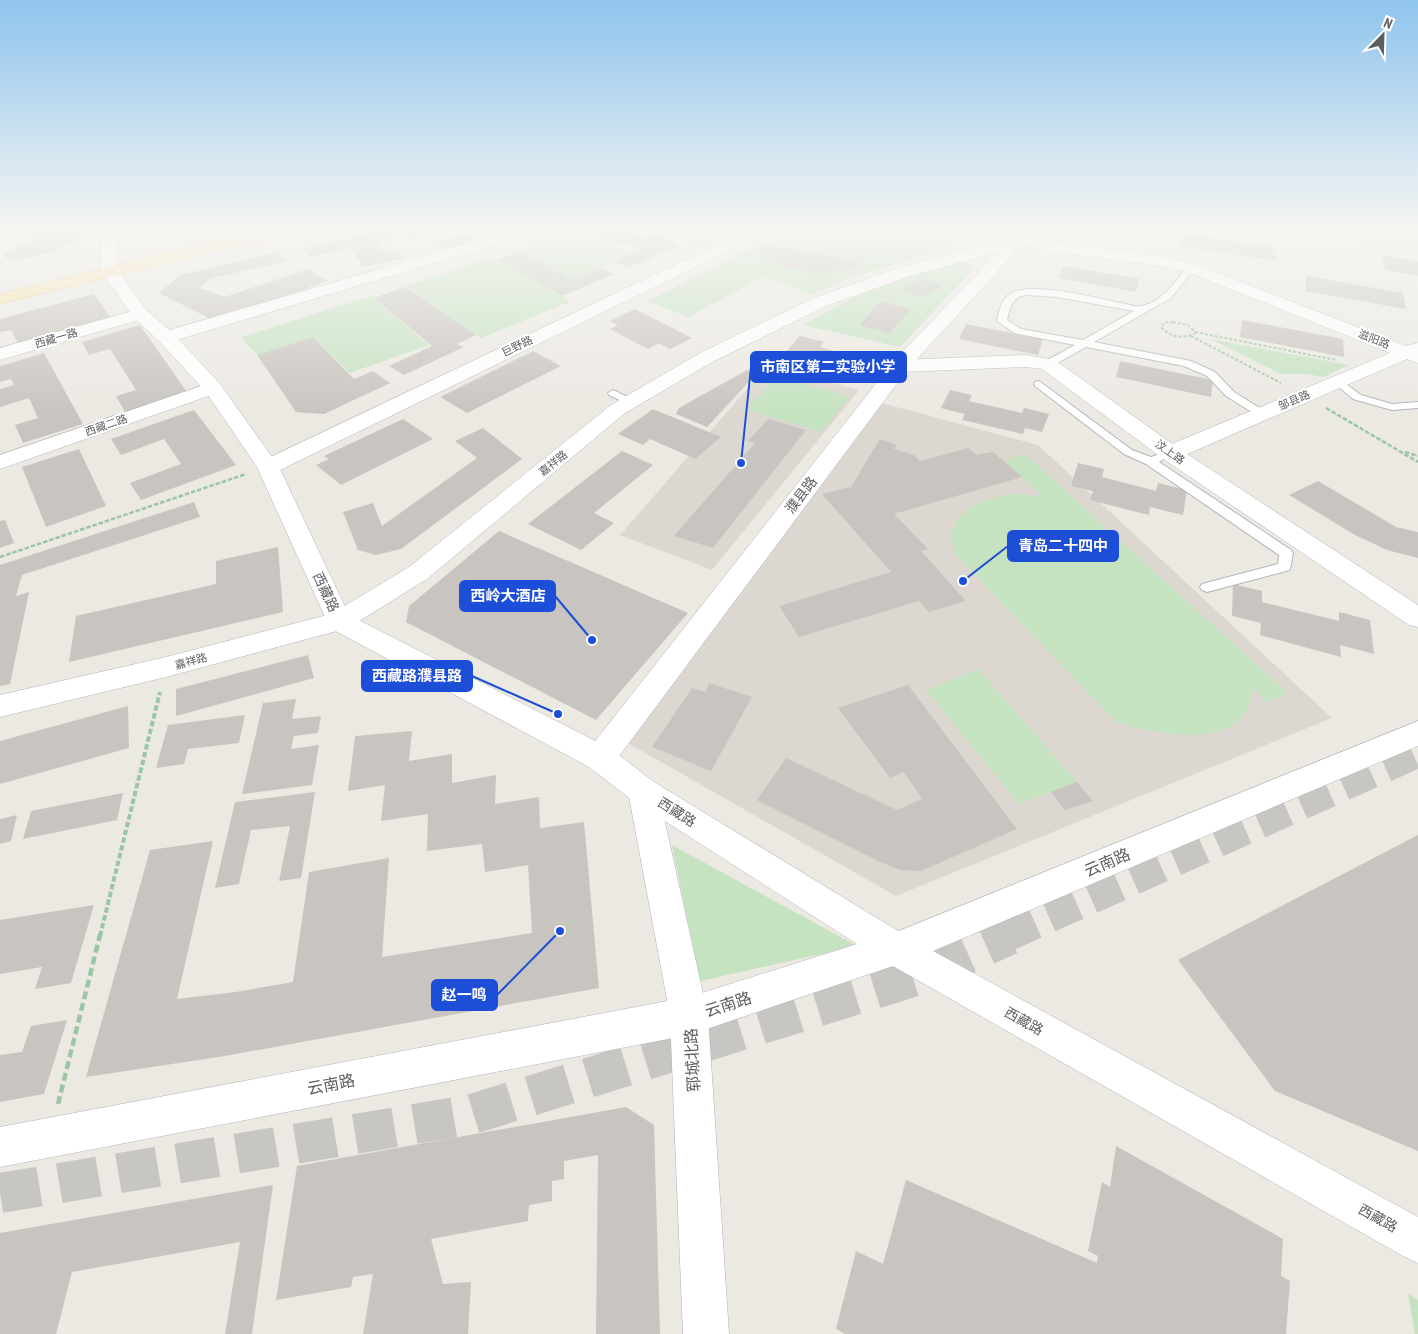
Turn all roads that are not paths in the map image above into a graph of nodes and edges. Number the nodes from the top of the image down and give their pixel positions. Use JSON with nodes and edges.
{"nodes":[{"id":1,"x":37,"y":289,"type":"edge"},
{"id":2,"x":123,"y":289,"type":"edge"},
{"id":3,"x":328,"y":289,"type":"edge"},
{"id":4,"x":637,"y":289,"type":"edge"},
{"id":5,"x":856,"y":289,"type":"edge"},
{"id":6,"x":972,"y":289,"type":"edge"},
{"id":7,"x":1174,"y":289,"type":"edge"},
{"id":8,"x":1247,"y":289,"type":"edge"},
{"id":9,"x":0,"y":299,"type":"edge"},
{"id":10,"x":1143,"y":310,"type":"junction"},
{"id":11,"x":140,"y":314,"type":"junction"},
{"id":12,"x":166,"y":337,"type":"junction"},
{"id":13,"x":1086,"y":343,"type":"junction"},
{"id":14,"x":1414,"y":352,"type":"edge"},
{"id":15,"x":0,"y":354,"type":"edge"},
{"id":16,"x":1048,"y":364,"type":"junction"},
{"id":17,"x":900,"y":366,"type":"junction"},
{"id":18,"x":1338,"y":381,"type":"junction"},
{"id":19,"x":1039,"y":384,"type":"dead end"},
{"id":20,"x":213,"y":388,"type":"junction"},
{"id":21,"x":1418,"y":405,"type":"edge"},
{"id":22,"x":1262,"y":414,"type":"junction"},
{"id":23,"x":1170,"y":453,"type":"junction"},
{"id":24,"x":1150,"y":461,"type":"junction"},
{"id":25,"x":0,"y":462,"type":"edge"},
{"id":26,"x":268,"y":466,"type":"junction"},
{"id":27,"x":1206,"y":587,"type":"dead end"},
{"id":28,"x":1418,"y":618,"type":"edge"},
{"id":29,"x":339,"y":621,"type":"junction"},
{"id":30,"x":0,"y":706,"type":"edge"},
{"id":31,"x":1418,"y":733,"type":"edge"},
{"id":32,"x":600,"y":758,"type":"junction"},
{"id":33,"x":643,"y":791,"type":"junction"},
{"id":34,"x":896,"y":949,"type":"junction"},
{"id":35,"x":689,"y":1016,"type":"junction"},
{"id":36,"x":0,"y":1147,"type":"edge"},
{"id":37,"x":1418,"y":1241,"type":"edge"},
{"id":38,"x":706,"y":1334,"type":"edge"}],
"edges":[{"from":1,"to":9,"type":"main road"},
{"from":2,"to":11,"type":"street","name":"西藏路"},
{"from":3,"to":12,"type":"street"},
{"from":4,"to":26,"type":"street","name":"巨野路"},
{"from":5,"to":29,"type":"street","name":"嘉祥路"},
{"from":6,"to":17,"type":"street","name":"濮县路"},
{"from":7,"to":10,"type":"lane"},
{"from":8,"to":14,"type":"street","name":"滋阳路"},
{"from":10,"to":13,"type":"lane"},
{"from":10,"to":13,"type":"lane"},
{"from":11,"to":12,"type":"street","name":"西藏路"},
{"from":11,"to":15,"type":"street","name":"西藏一路"},
{"from":12,"to":20,"type":"street","name":"西藏路"},
{"from":13,"to":16,"type":"lane"},
{"from":13,"to":22,"type":"lane"},
{"from":14,"to":18,"type":"street","name":"邹县路"},
{"from":16,"to":17,"type":"street","name":"汶上路"},
{"from":16,"to":23,"type":"street","name":"汶上路"},
{"from":17,"to":32,"type":"street","name":"濮县路"},
{"from":18,"to":21,"type":"lane"},
{"from":18,"to":22,"type":"street","name":"邹县路"},
{"from":19,"to":24,"type":"lane"},
{"from":20,"to":25,"type":"street","name":"西藏二路"},
{"from":20,"to":26,"type":"street","name":"西藏路"},
{"from":22,"to":23,"type":"street","name":"邹县路"},
{"from":23,"to":24,"type":"lane"},
{"from":23,"to":28,"type":"street","name":"汶上路"},
{"from":24,"to":27,"type":"lane"},
{"from":26,"to":29,"type":"street","name":"西藏路"},
{"from":29,"to":30,"type":"street","name":"嘉祥路"},
{"from":29,"to":32,"type":"street","name":"西藏路"},
{"from":31,"to":34,"type":"street","name":"云南路"},
{"from":32,"to":33,"type":"street","name":"西藏路"},
{"from":33,"to":34,"type":"street","name":"西藏路"},
{"from":33,"to":35,"type":"street","name":"郓城北路"},
{"from":34,"to":35,"type":"street","name":"云南路"},
{"from":34,"to":37,"type":"street","name":"西藏路"},
{"from":35,"to":36,"type":"street","name":"云南路"},
{"from":35,"to":38,"type":"street","name":"郓城北路"}]}
